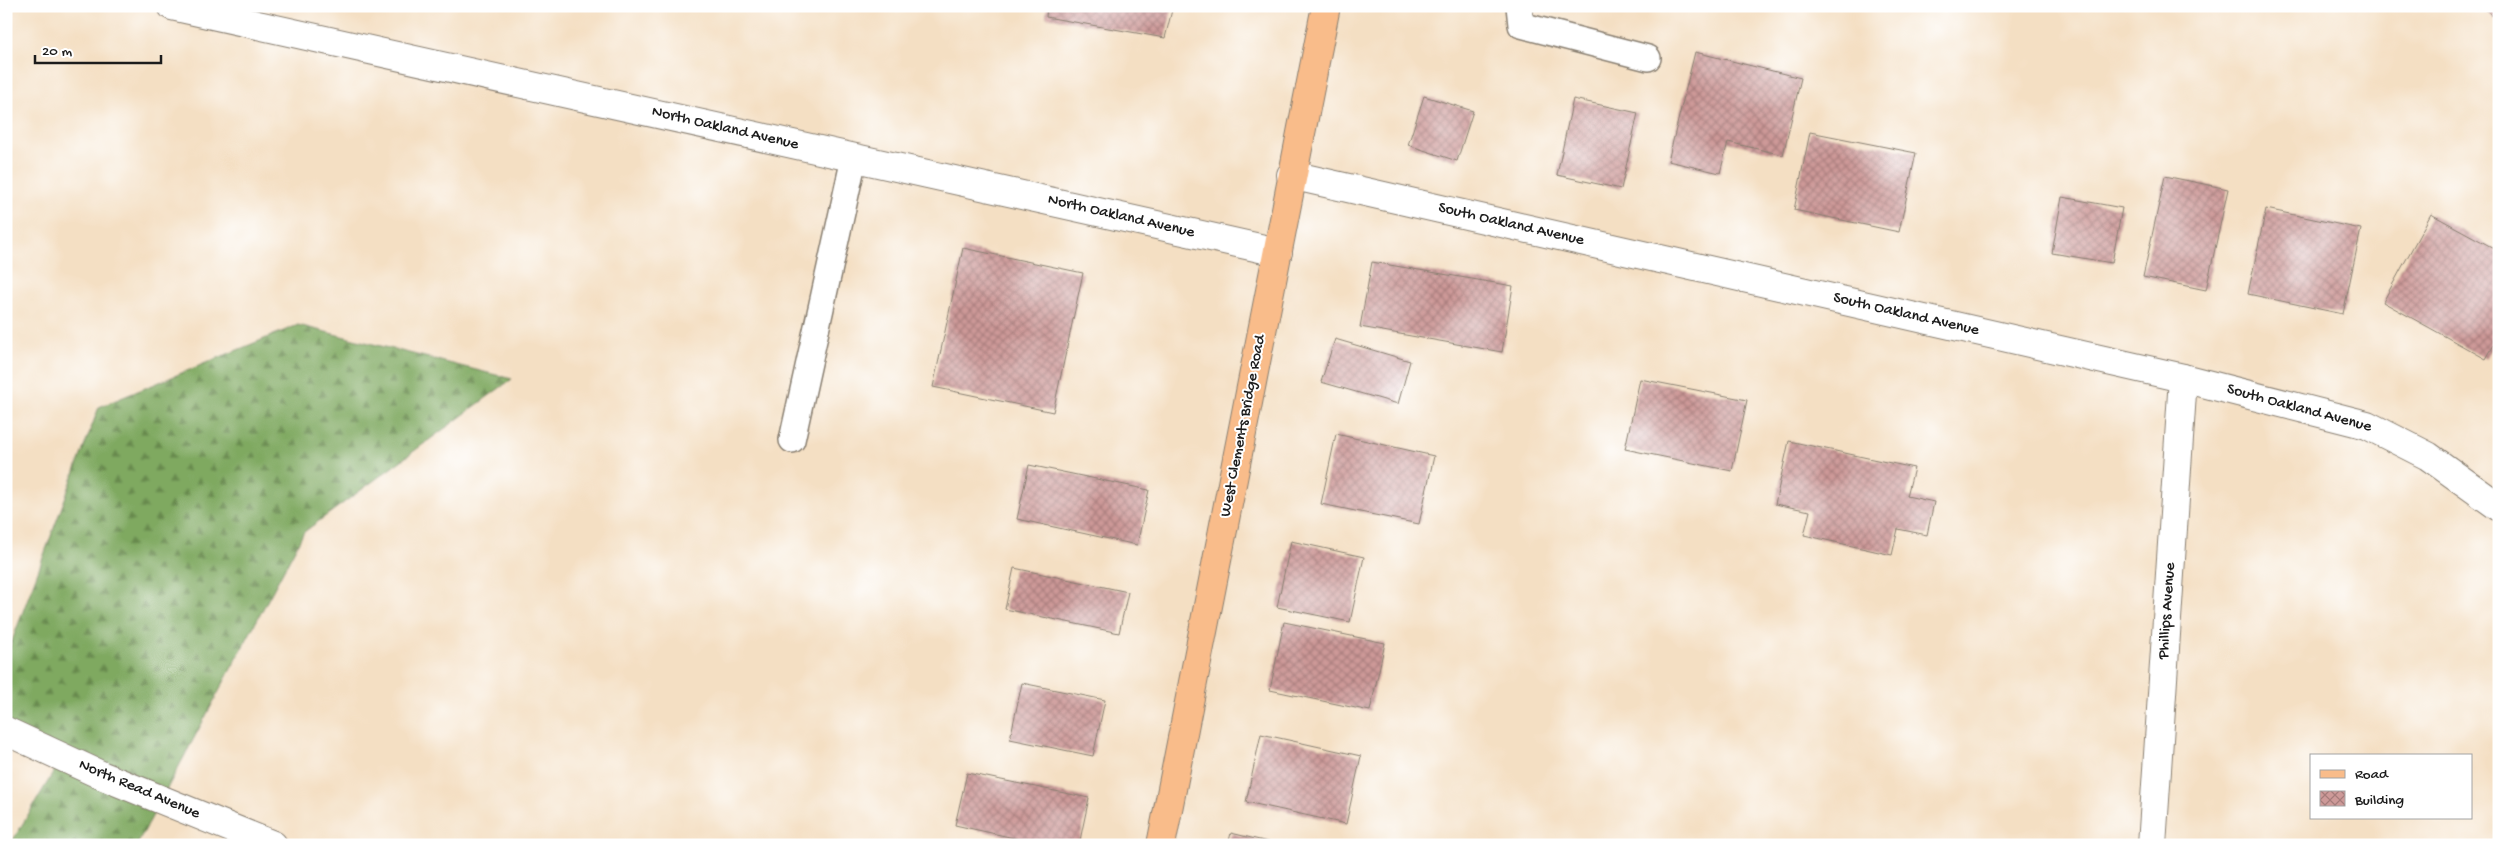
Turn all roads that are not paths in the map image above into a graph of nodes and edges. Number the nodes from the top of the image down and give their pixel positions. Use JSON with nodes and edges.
{"nodes":[{"id":1,"x":172,"y":6,"type":"edge"},
{"id":2,"x":1326,"y":6,"type":"edge"},
{"id":3,"x":1519,"y":6,"type":"edge"},
{"id":4,"x":1648,"y":58,"type":"dead end"},
{"id":5,"x":854,"y":158,"type":"junction"},
{"id":6,"x":1291,"y":175,"type":"junction"},
{"id":7,"x":1278,"y":252,"type":"junction"},
{"id":8,"x":2183,"y":378,"type":"junction"},
{"id":9,"x":792,"y":440,"type":"dead end"},
{"id":10,"x":2499,"y":507,"type":"edge"},
{"id":11,"x":6,"y":731,"type":"edge"},
{"id":12,"x":273,"y":845,"type":"edge"},
{"id":13,"x":1161,"y":845,"type":"edge"},
{"id":14,"x":2152,"y":845,"type":"edge"}],
"edges":[{"from":1,"to":5,"type":"street","name":"North Oakland Avenue"},
{"from":2,"to":6,"type":"main road","name":"West Clements Bridge Road"},
{"from":3,"to":4,"type":"lane"},
{"from":5,"to":7,"type":"street","name":"North Oakland Avenue"},
{"from":5,"to":9,"type":"lane"},
{"from":6,"to":7,"type":"main road","name":"West Clements Bridge Road"},
{"from":6,"to":8,"type":"street","name":"South Oakland Avenue"},
{"from":7,"to":13,"type":"main road","name":"West Clements Bridge Road"},
{"from":8,"to":10,"type":"street","name":"South Oakland Avenue"},
{"from":8,"to":14,"type":"street","name":"Phillips Avenue"},
{"from":11,"to":12,"type":"street","name":"North Read Avenue"}]}
